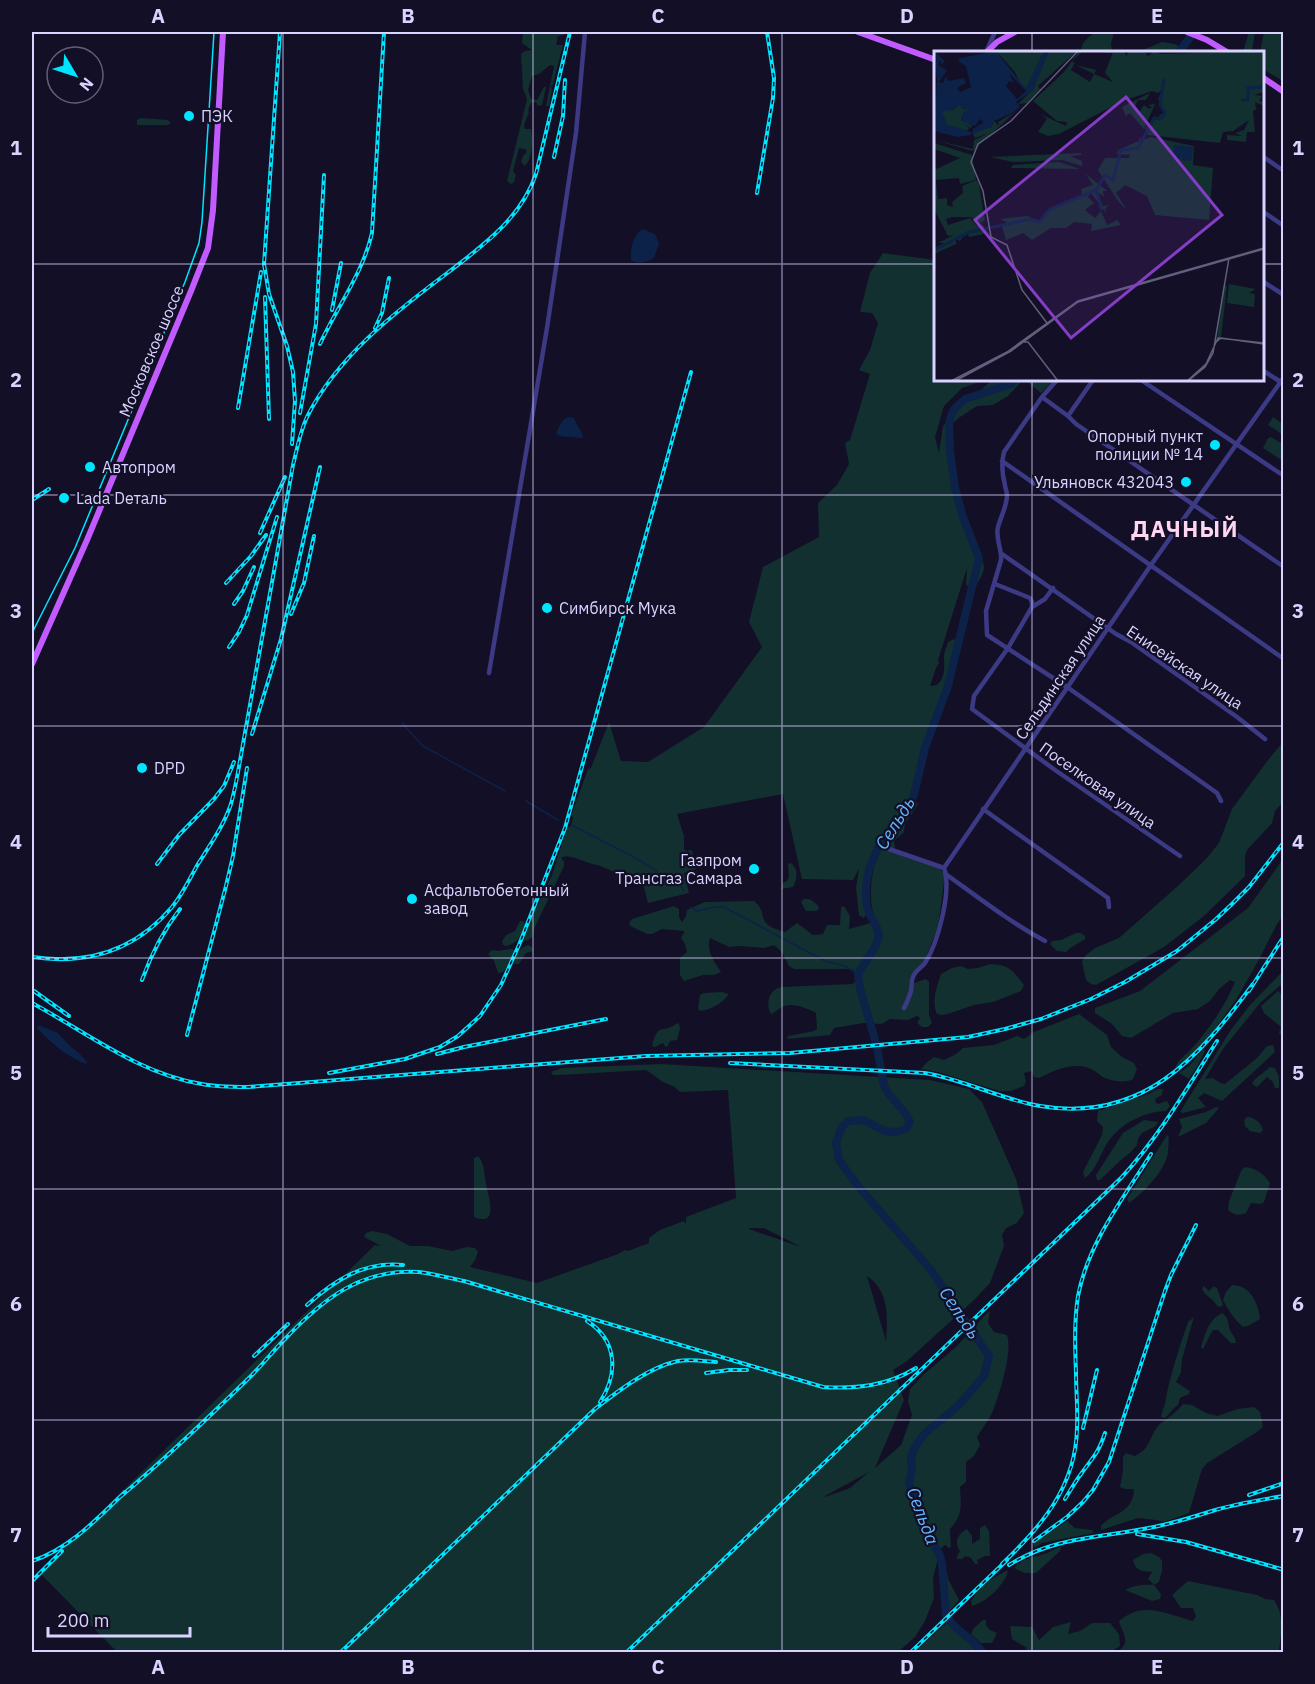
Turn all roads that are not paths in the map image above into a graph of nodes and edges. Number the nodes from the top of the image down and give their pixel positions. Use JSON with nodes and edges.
{"nodes":[{"id":1,"x":223,"y":32,"type":"edge"},
{"id":2,"x":585,"y":32,"type":"edge"},
{"id":3,"x":858,"y":32,"type":"edge"},
{"id":4,"x":994,"y":32,"type":"edge"},
{"id":5,"x":1005,"y":32,"type":"edge"},
{"id":6,"x":1014,"y":32,"type":"edge"},
{"id":7,"x":1187,"y":32,"type":"edge"},
{"id":8,"x":987,"y":51,"type":"edge"},
{"id":9,"x":988,"y":51,"type":"edge"},
{"id":10,"x":1225,"y":51,"type":"edge"},
{"id":11,"x":934,"y":59,"type":"edge"},
{"id":12,"x":1264,"y":78,"type":"edge"},
{"id":13,"x":1284,"y":92,"type":"edge"},
{"id":14,"x":1264,"y":157,"type":"edge"},
{"id":15,"x":1284,"y":171,"type":"edge"},
{"id":16,"x":1264,"y":212,"type":"edge"},
{"id":17,"x":1284,"y":226,"type":"edge"},
{"id":18,"x":1264,"y":282,"type":"edge"},
{"id":19,"x":1284,"y":296,"type":"edge"},
{"id":20,"x":1264,"y":371,"type":"edge"},
{"id":21,"x":1057,"y":381,"type":"edge"},
{"id":22,"x":1092,"y":381,"type":"edge"},
{"id":23,"x":1142,"y":381,"type":"edge"},
{"id":24,"x":1282,"y":381,"type":"edge"},
{"id":25,"x":1042,"y":397,"type":"junction"},
{"id":26,"x":1068,"y":416,"type":"junction"},
{"id":27,"x":1236,"y":444,"type":"junction"},
{"id":28,"x":1002,"y":461,"type":"junction"},
{"id":29,"x":1284,"y":476,"type":"edge"},
{"id":30,"x":1193,"y":506,"type":"junction"},
{"id":31,"x":1002,"y":554,"type":"junction"},
{"id":32,"x":1151,"y":565,"type":"junction"},
{"id":33,"x":1284,"y":567,"type":"edge"},
{"id":34,"x":995,"y":584,"type":"junction"},
{"id":35,"x":1053,"y":588,"type":"junction"},
{"id":36,"x":1032,"y":607,"type":"junction"},
{"id":37,"x":1107,"y":628,"type":"junction"},
{"id":38,"x":1008,"y":648,"type":"junction"},
{"id":39,"x":1284,"y":659,"type":"edge"},
{"id":40,"x":32,"y":664,"type":"edge"},
{"id":41,"x":489,"y":673,"type":"dead end"},
{"id":42,"x":1067,"y":687,"type":"junction"},
{"id":43,"x":1265,"y":739,"type":"dead end"},
{"id":44,"x":1025,"y":748,"type":"junction"},
{"id":45,"x":1221,"y":801,"type":"dead end"},
{"id":46,"x":983,"y":809,"type":"junction"},
{"id":47,"x":889,"y":849,"type":"dead end"},
{"id":48,"x":1180,"y":856,"type":"dead end"},
{"id":49,"x":944,"y":868,"type":"junction"},
{"id":50,"x":947,"y":875,"type":"junction"},
{"id":51,"x":1109,"y":907,"type":"dead end"},
{"id":52,"x":1045,"y":941,"type":"dead end"},
{"id":53,"x":904,"y":1008,"type":"dead end"}],
"edges":[{"from":1,"to":40,"type":"main road","name":"Московское шоссе"},
{"from":2,"to":41,"type":"street"},
{"from":3,"to":11,"type":"main road"},
{"from":4,"to":8,"type":"street"},
{"from":5,"to":6,"type":"street"},
{"from":6,"to":9,"type":"main road"},
{"from":7,"to":10,"type":"main road"},
{"from":12,"to":13,"type":"main road"},
{"from":14,"to":15,"type":"street"},
{"from":16,"to":17,"type":"street"},
{"from":18,"to":19,"type":"street"},
{"from":20,"to":24,"type":"street"},
{"from":21,"to":25,"type":"street"},
{"from":22,"to":26,"type":"street"},
{"from":23,"to":27,"type":"street"},
{"from":24,"to":27,"type":"street","name":"Сельдинская улица"},
{"from":25,"to":26,"type":"street"},
{"from":25,"to":28,"type":"street"},
{"from":26,"to":30,"type":"street"},
{"from":27,"to":29,"type":"street"},
{"from":27,"to":30,"type":"street","name":"Сельдинская улица"},
{"from":28,"to":31,"type":"street"},
{"from":28,"to":32,"type":"street"},
{"from":30,"to":32,"type":"street","name":"Сельдинская улица"},
{"from":30,"to":33,"type":"street"},
{"from":31,"to":34,"type":"street"},
{"from":31,"to":35,"type":"street","name":"Енисейская улица"},
{"from":32,"to":37,"type":"street","name":"Сельдинская улица"},
{"from":32,"to":39,"type":"street"},
{"from":34,"to":36,"type":"street"},
{"from":34,"to":38,"type":"street"},
{"from":35,"to":36,"type":"street"},
{"from":35,"to":37,"type":"street","name":"Енисейская улица"},
{"from":36,"to":38,"type":"street"},
{"from":37,"to":42,"type":"street","name":"Сельдинская улица"},
{"from":37,"to":43,"type":"street","name":"Енисейская улица"},
{"from":38,"to":42,"type":"street"},
{"from":38,"to":44,"type":"street","name":"Поселковая улица"},
{"from":42,"to":44,"type":"street","name":"Сельдинская улица"},
{"from":42,"to":45,"type":"street"},
{"from":44,"to":46,"type":"street","name":"Сельдинская улица"},
{"from":44,"to":48,"type":"street","name":"Поселковая улица"},
{"from":46,"to":49,"type":"street","name":"Сельдинская улица"},
{"from":46,"to":51,"type":"street"},
{"from":47,"to":49,"type":"street"},
{"from":49,"to":50,"type":"street"},
{"from":50,"to":52,"type":"street"},
{"from":50,"to":53,"type":"street"}]}
